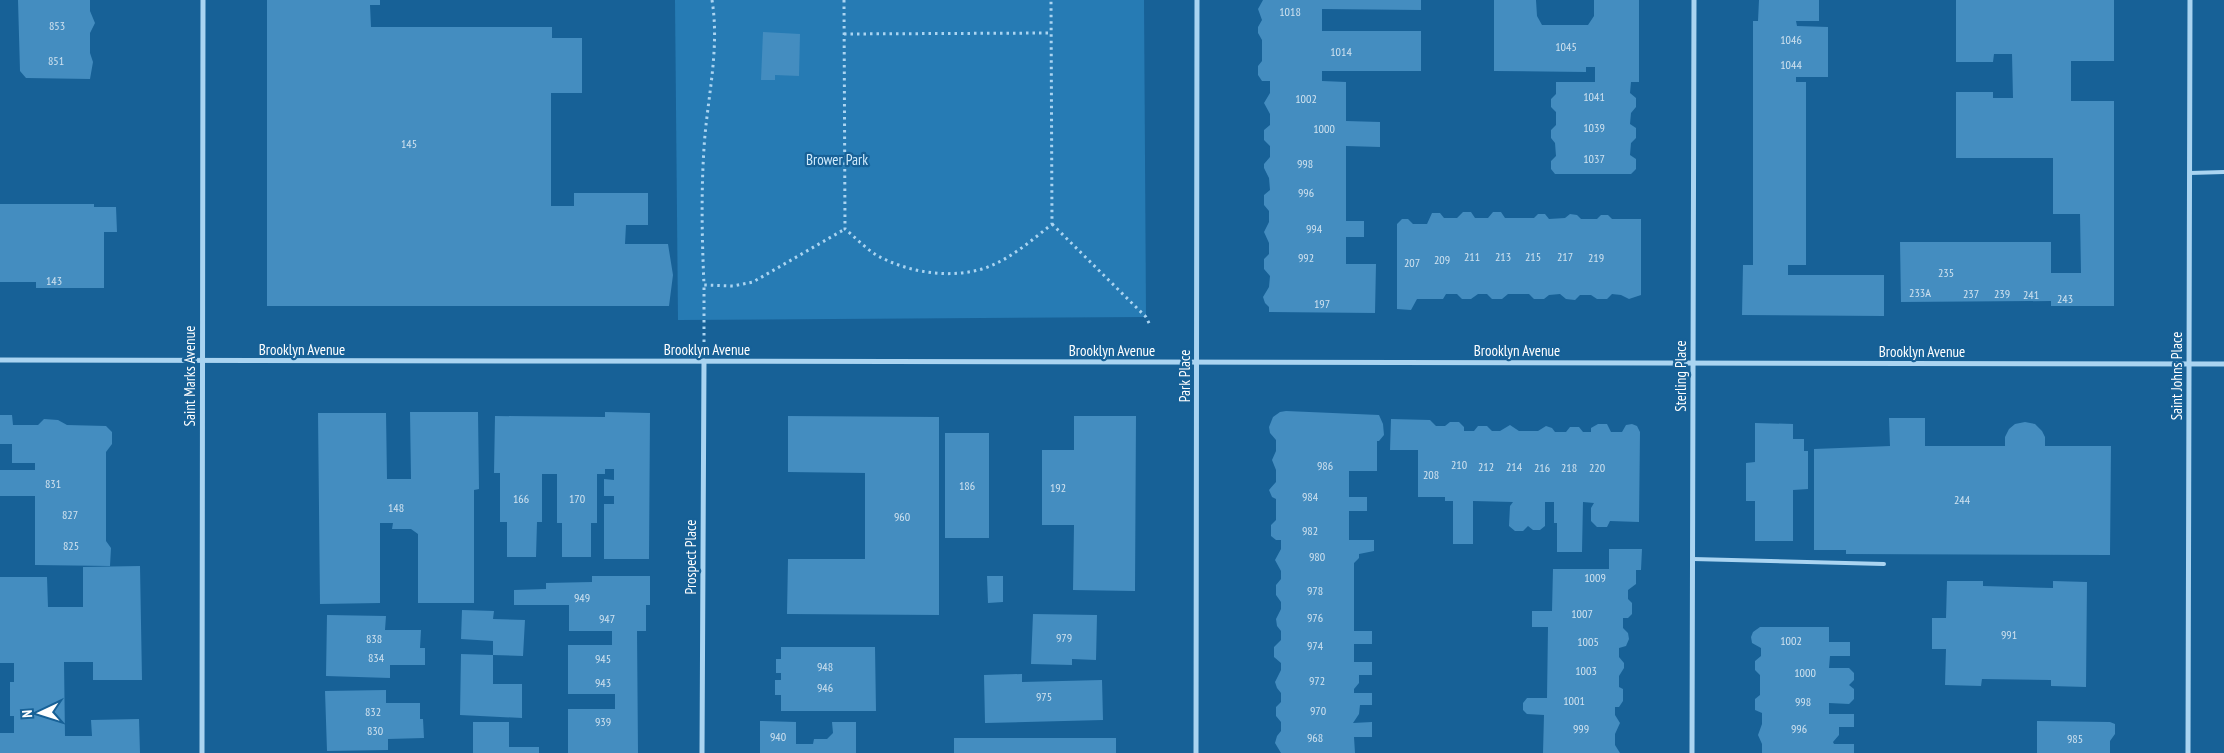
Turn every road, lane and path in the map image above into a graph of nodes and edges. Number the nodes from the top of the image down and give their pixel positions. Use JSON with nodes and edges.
{"nodes":[{"id":1,"x":203,"y":0,"type":"edge"},
{"id":2,"x":712,"y":0,"type":"edge"},
{"id":3,"x":844,"y":0,"type":"edge"},
{"id":4,"x":1051,"y":0,"type":"edge"},
{"id":5,"x":1197,"y":0,"type":"edge"},
{"id":6,"x":1694,"y":0,"type":"edge"},
{"id":7,"x":2190,"y":0,"type":"edge"},
{"id":8,"x":844,"y":34,"type":"junction"},
{"id":9,"x":1051,"y":34,"type":"junction"},
{"id":10,"x":2224,"y":172,"type":"edge"},
{"id":11,"x":2190,"y":173,"type":"junction"},
{"id":12,"x":1052,"y":224,"type":"junction"},
{"id":13,"x":845,"y":229,"type":"junction"},
{"id":14,"x":704,"y":285,"type":"junction"},
{"id":15,"x":1150,"y":326,"type":"dead end"},
{"id":16,"x":0,"y":360,"type":"edge"},
{"id":17,"x":704,"y":361,"type":"junction"},
{"id":18,"x":201,"y":362,"type":"junction"},
{"id":19,"x":1196,"y":362,"type":"junction"},
{"id":20,"x":1693,"y":362,"type":"junction"},
{"id":21,"x":2189,"y":364,"type":"junction"},
{"id":22,"x":2224,"y":364,"type":"edge"},
{"id":23,"x":1692,"y":559,"type":"junction"},
{"id":24,"x":1884,"y":564,"type":"dead end"},
{"id":25,"x":202,"y":753,"type":"edge"},
{"id":26,"x":702,"y":753,"type":"edge"},
{"id":27,"x":1196,"y":753,"type":"edge"},
{"id":28,"x":1692,"y":753,"type":"edge"},
{"id":29,"x":2188,"y":753,"type":"edge"}],
"edges":[{"from":1,"to":18,"type":"street","name":"Saint Marks Avenue"},
{"from":2,"to":14,"type":"path"},
{"from":3,"to":8,"type":"path"},
{"from":4,"to":9,"type":"path"},
{"from":5,"to":19,"type":"street","name":"Park Place"},
{"from":6,"to":20,"type":"street","name":"Sterling Place"},
{"from":7,"to":11,"type":"street","name":"Saint Johns Place"},
{"from":8,"to":9,"type":"path"},
{"from":8,"to":13,"type":"path"},
{"from":9,"to":12,"type":"path"},
{"from":10,"to":11,"type":"lane"},
{"from":11,"to":21,"type":"street","name":"Saint Johns Place"},
{"from":12,"to":13,"type":"path"},
{"from":12,"to":15,"type":"path"},
{"from":13,"to":14,"type":"path"},
{"from":14,"to":17,"type":"path"},
{"from":16,"to":18,"type":"street","name":"Brooklyn Avenue"},
{"from":17,"to":18,"type":"street","name":"Brooklyn Avenue"},
{"from":17,"to":19,"type":"street","name":"Brooklyn Avenue"},
{"from":17,"to":26,"type":"street","name":"Prospect Place"},
{"from":18,"to":25,"type":"street","name":"Saint Marks Avenue"},
{"from":19,"to":20,"type":"street","name":"Brooklyn Avenue"},
{"from":19,"to":27,"type":"street","name":"Park Place"},
{"from":20,"to":21,"type":"street","name":"Brooklyn Avenue"},
{"from":20,"to":23,"type":"street","name":"Sterling Place"},
{"from":21,"to":22,"type":"street","name":"Brooklyn Avenue"},
{"from":21,"to":29,"type":"street","name":"Saint Johns Place"},
{"from":23,"to":24,"type":"lane"},
{"from":23,"to":28,"type":"street","name":"Sterling Place"}]}
